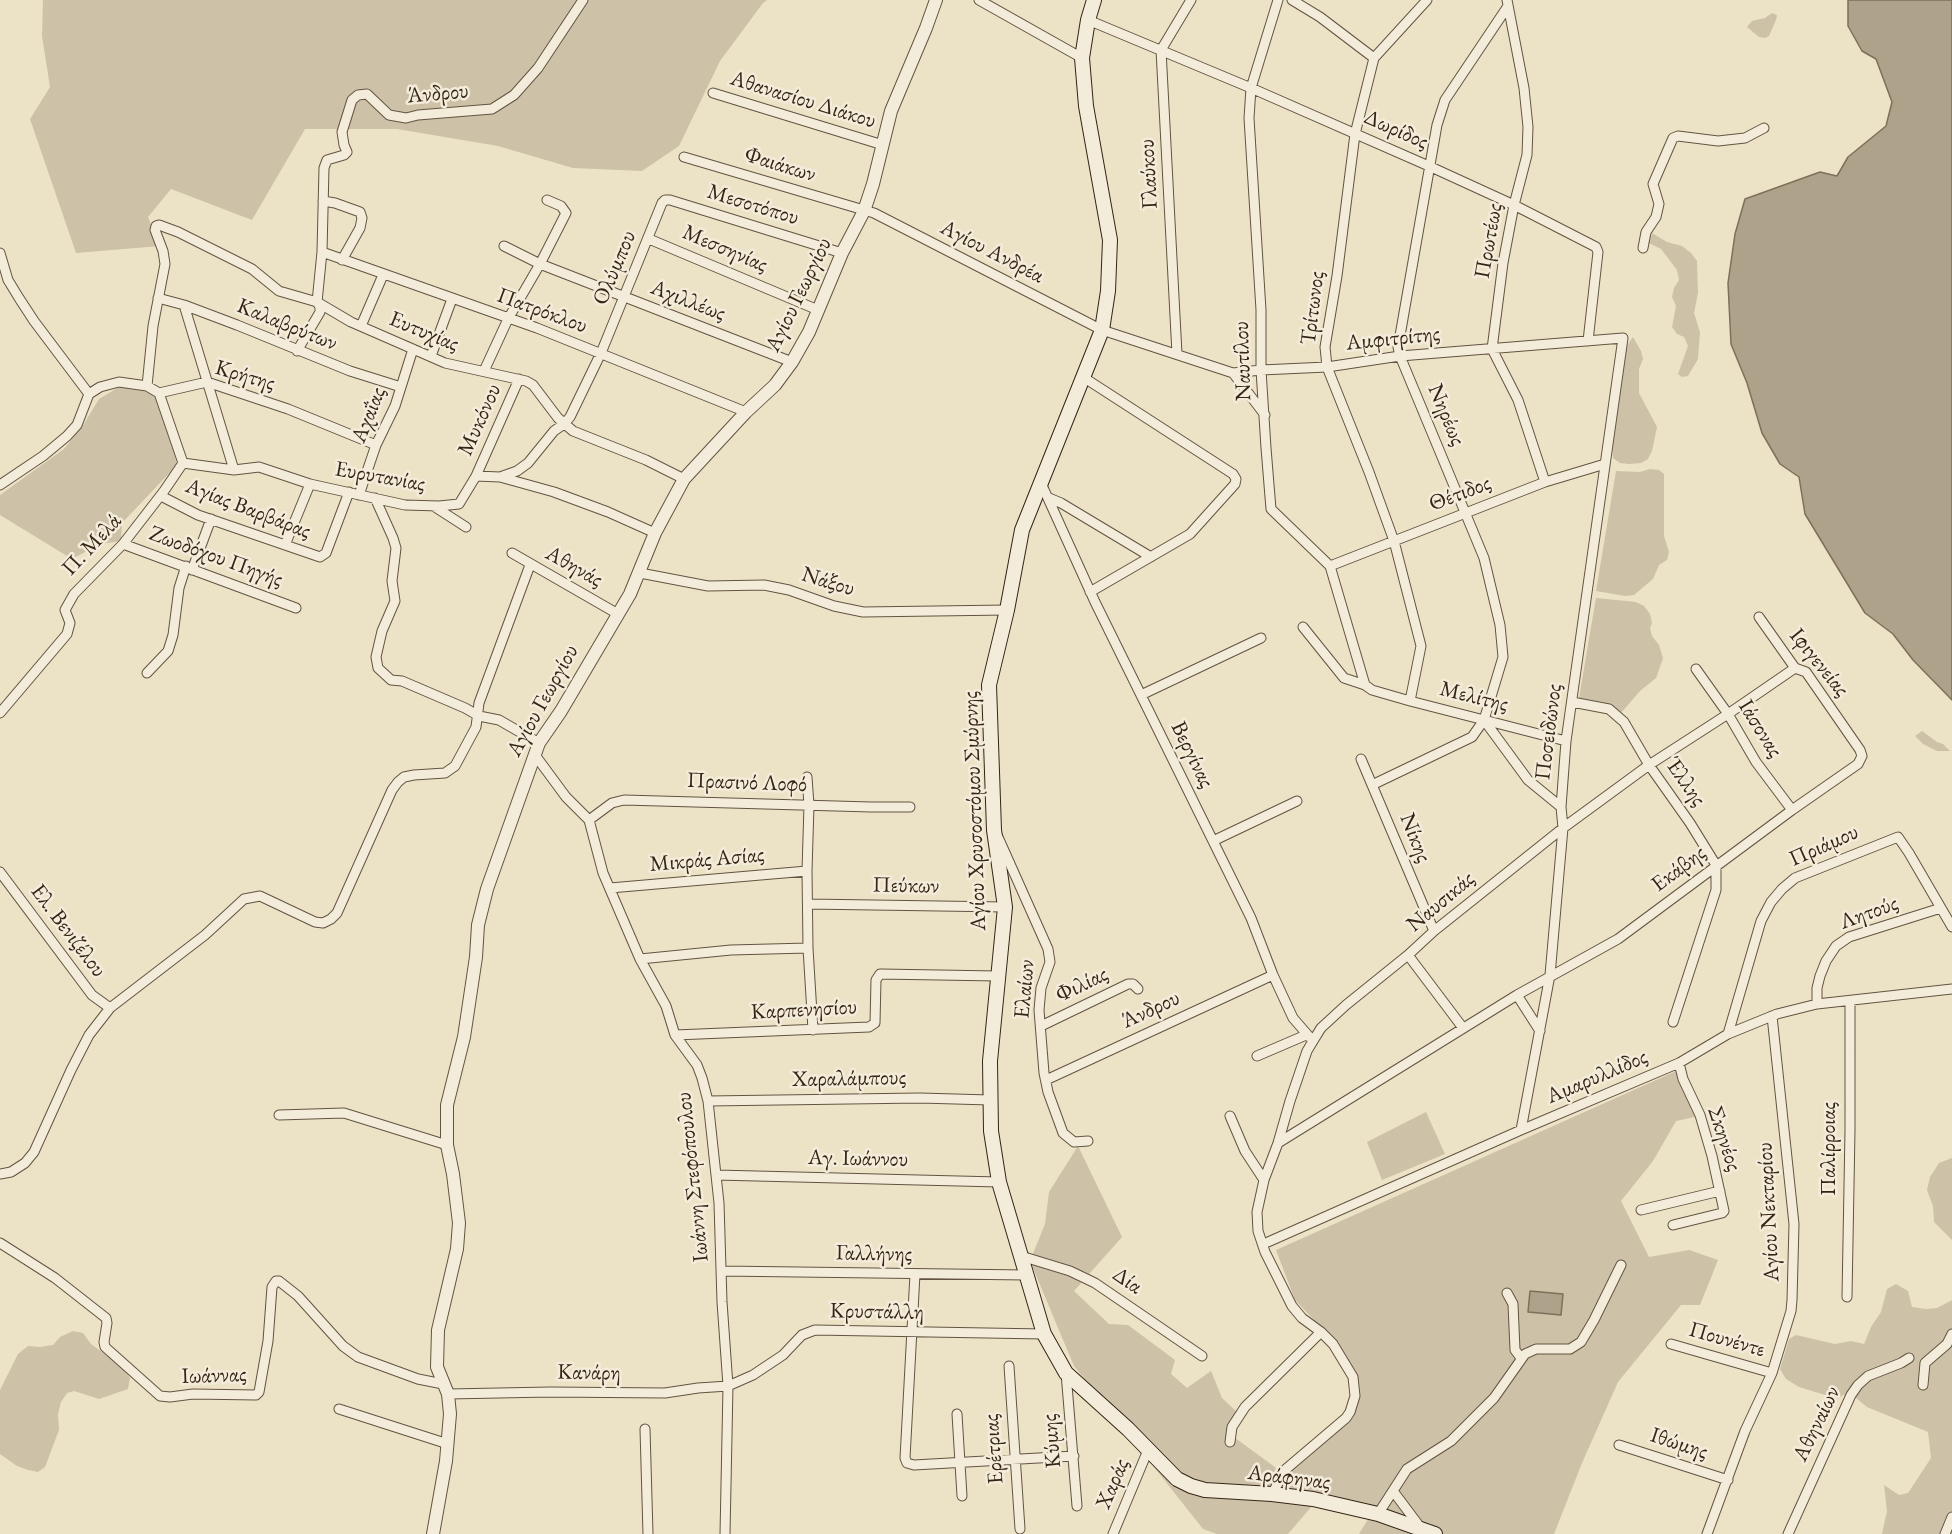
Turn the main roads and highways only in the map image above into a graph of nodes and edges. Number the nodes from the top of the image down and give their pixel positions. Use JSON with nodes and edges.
{"nodes":[{"id":1,"x":1094,"y":0,"type":"edge"},
{"id":2,"x":1148,"y":1450,"type":"joint"},
{"id":3,"x":1428,"y":1532,"type":"edge"}],
"edges":[{"from":1,"to":2,"type":"main road","name":"Αγίου Χρυσοστόμου Σμύρνης"},
{"from":2,"to":3,"type":"main road","name":"Αράφηνας"}]}
